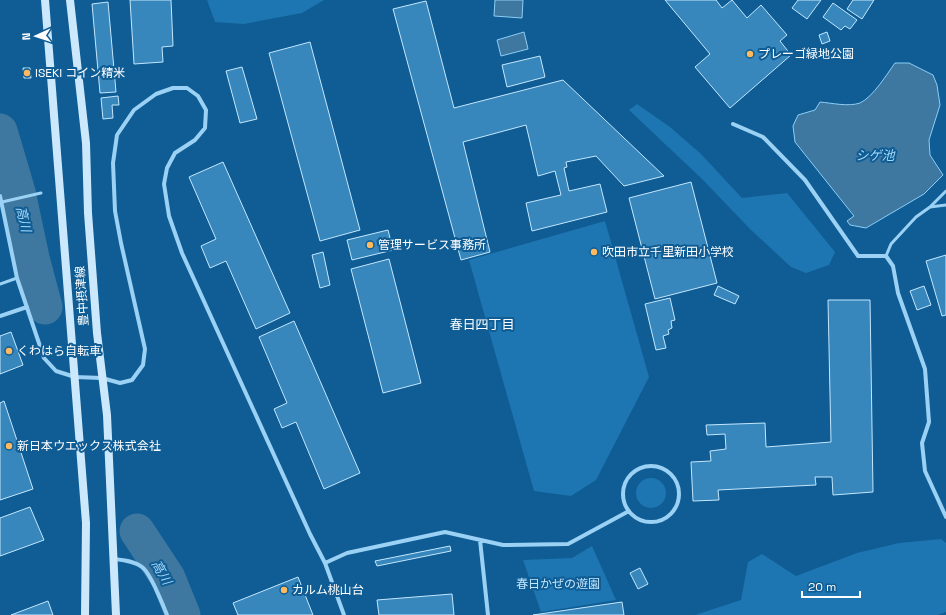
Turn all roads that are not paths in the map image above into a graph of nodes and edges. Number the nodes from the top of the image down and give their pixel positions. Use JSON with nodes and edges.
{"nodes":[{"id":1,"x":45,"y":0,"type":"edge"},
{"id":2,"x":70,"y":0,"type":"edge"},
{"id":3,"x":733,"y":124,"type":"dead end"},
{"id":4,"x":946,"y":191,"type":"edge"},
{"id":5,"x":40,"y":193,"type":"dead end"},
{"id":6,"x":0,"y":196,"type":"edge"},
{"id":7,"x":2,"y":202,"type":"junction"},
{"id":8,"x":946,"y":205,"type":"edge"},
{"id":9,"x":930,"y":207,"type":"junction"},
{"id":10,"x":886,"y":256,"type":"junction"},
{"id":11,"x":17,"y":278,"type":"junction"},
{"id":12,"x":0,"y":284,"type":"edge"},
{"id":13,"x":27,"y":307,"type":"junction"},
{"id":14,"x":0,"y":316,"type":"edge"},
{"id":15,"x":75,"y":377,"type":"junction"},
{"id":16,"x":102,"y":378,"type":"junction"},
{"id":17,"x":629,"y":511,"type":"junction"},
{"id":18,"x":946,"y":517,"type":"edge"},
{"id":19,"x":480,"y":540,"type":"junction"},
{"id":20,"x":114,"y":559,"type":"junction"},
{"id":21,"x":325,"y":563,"type":"junction"},
{"id":22,"x":85,"y":615,"type":"edge"},
{"id":23,"x":116,"y":615,"type":"edge"},
{"id":24,"x":167,"y":615,"type":"edge"},
{"id":25,"x":344,"y":615,"type":"edge"},
{"id":26,"x":488,"y":615,"type":"edge"}],
"edges":[{"from":1,"to":15,"type":"main road","name":"豊中摂津線"},
{"from":2,"to":16,"type":"main road","name":"豊中摂津線"},
{"from":3,"to":10,"type":"street"},
{"from":4,"to":9,"type":"lane"},
{"from":5,"to":7,"type":"lane"},
{"from":6,"to":7,"type":"street"},
{"from":7,"to":11,"type":"street"},
{"from":8,"to":9,"type":"lane"},
{"from":9,"to":10,"type":"lane"},
{"from":10,"to":18,"type":"street"},
{"from":11,"to":12,"type":"lane"},
{"from":11,"to":13,"type":"street"},
{"from":13,"to":14,"type":"street"},
{"from":13,"to":15,"type":"street"},
{"from":15,"to":16,"type":"street"},
{"from":15,"to":22,"type":"main road","name":"豊中摂津線"},
{"from":16,"to":20,"type":"main road","name":"豊中摂津線"},
{"from":16,"to":21,"type":"street"},
{"from":17,"to":17,"type":"street"},
{"from":17,"to":19,"type":"street"},
{"from":19,"to":21,"type":"street"},
{"from":19,"to":26,"type":"street"},
{"from":20,"to":23,"type":"main road","name":"豊中摂津線"},
{"from":20,"to":24,"type":"street"},
{"from":21,"to":25,"type":"street"}]}
